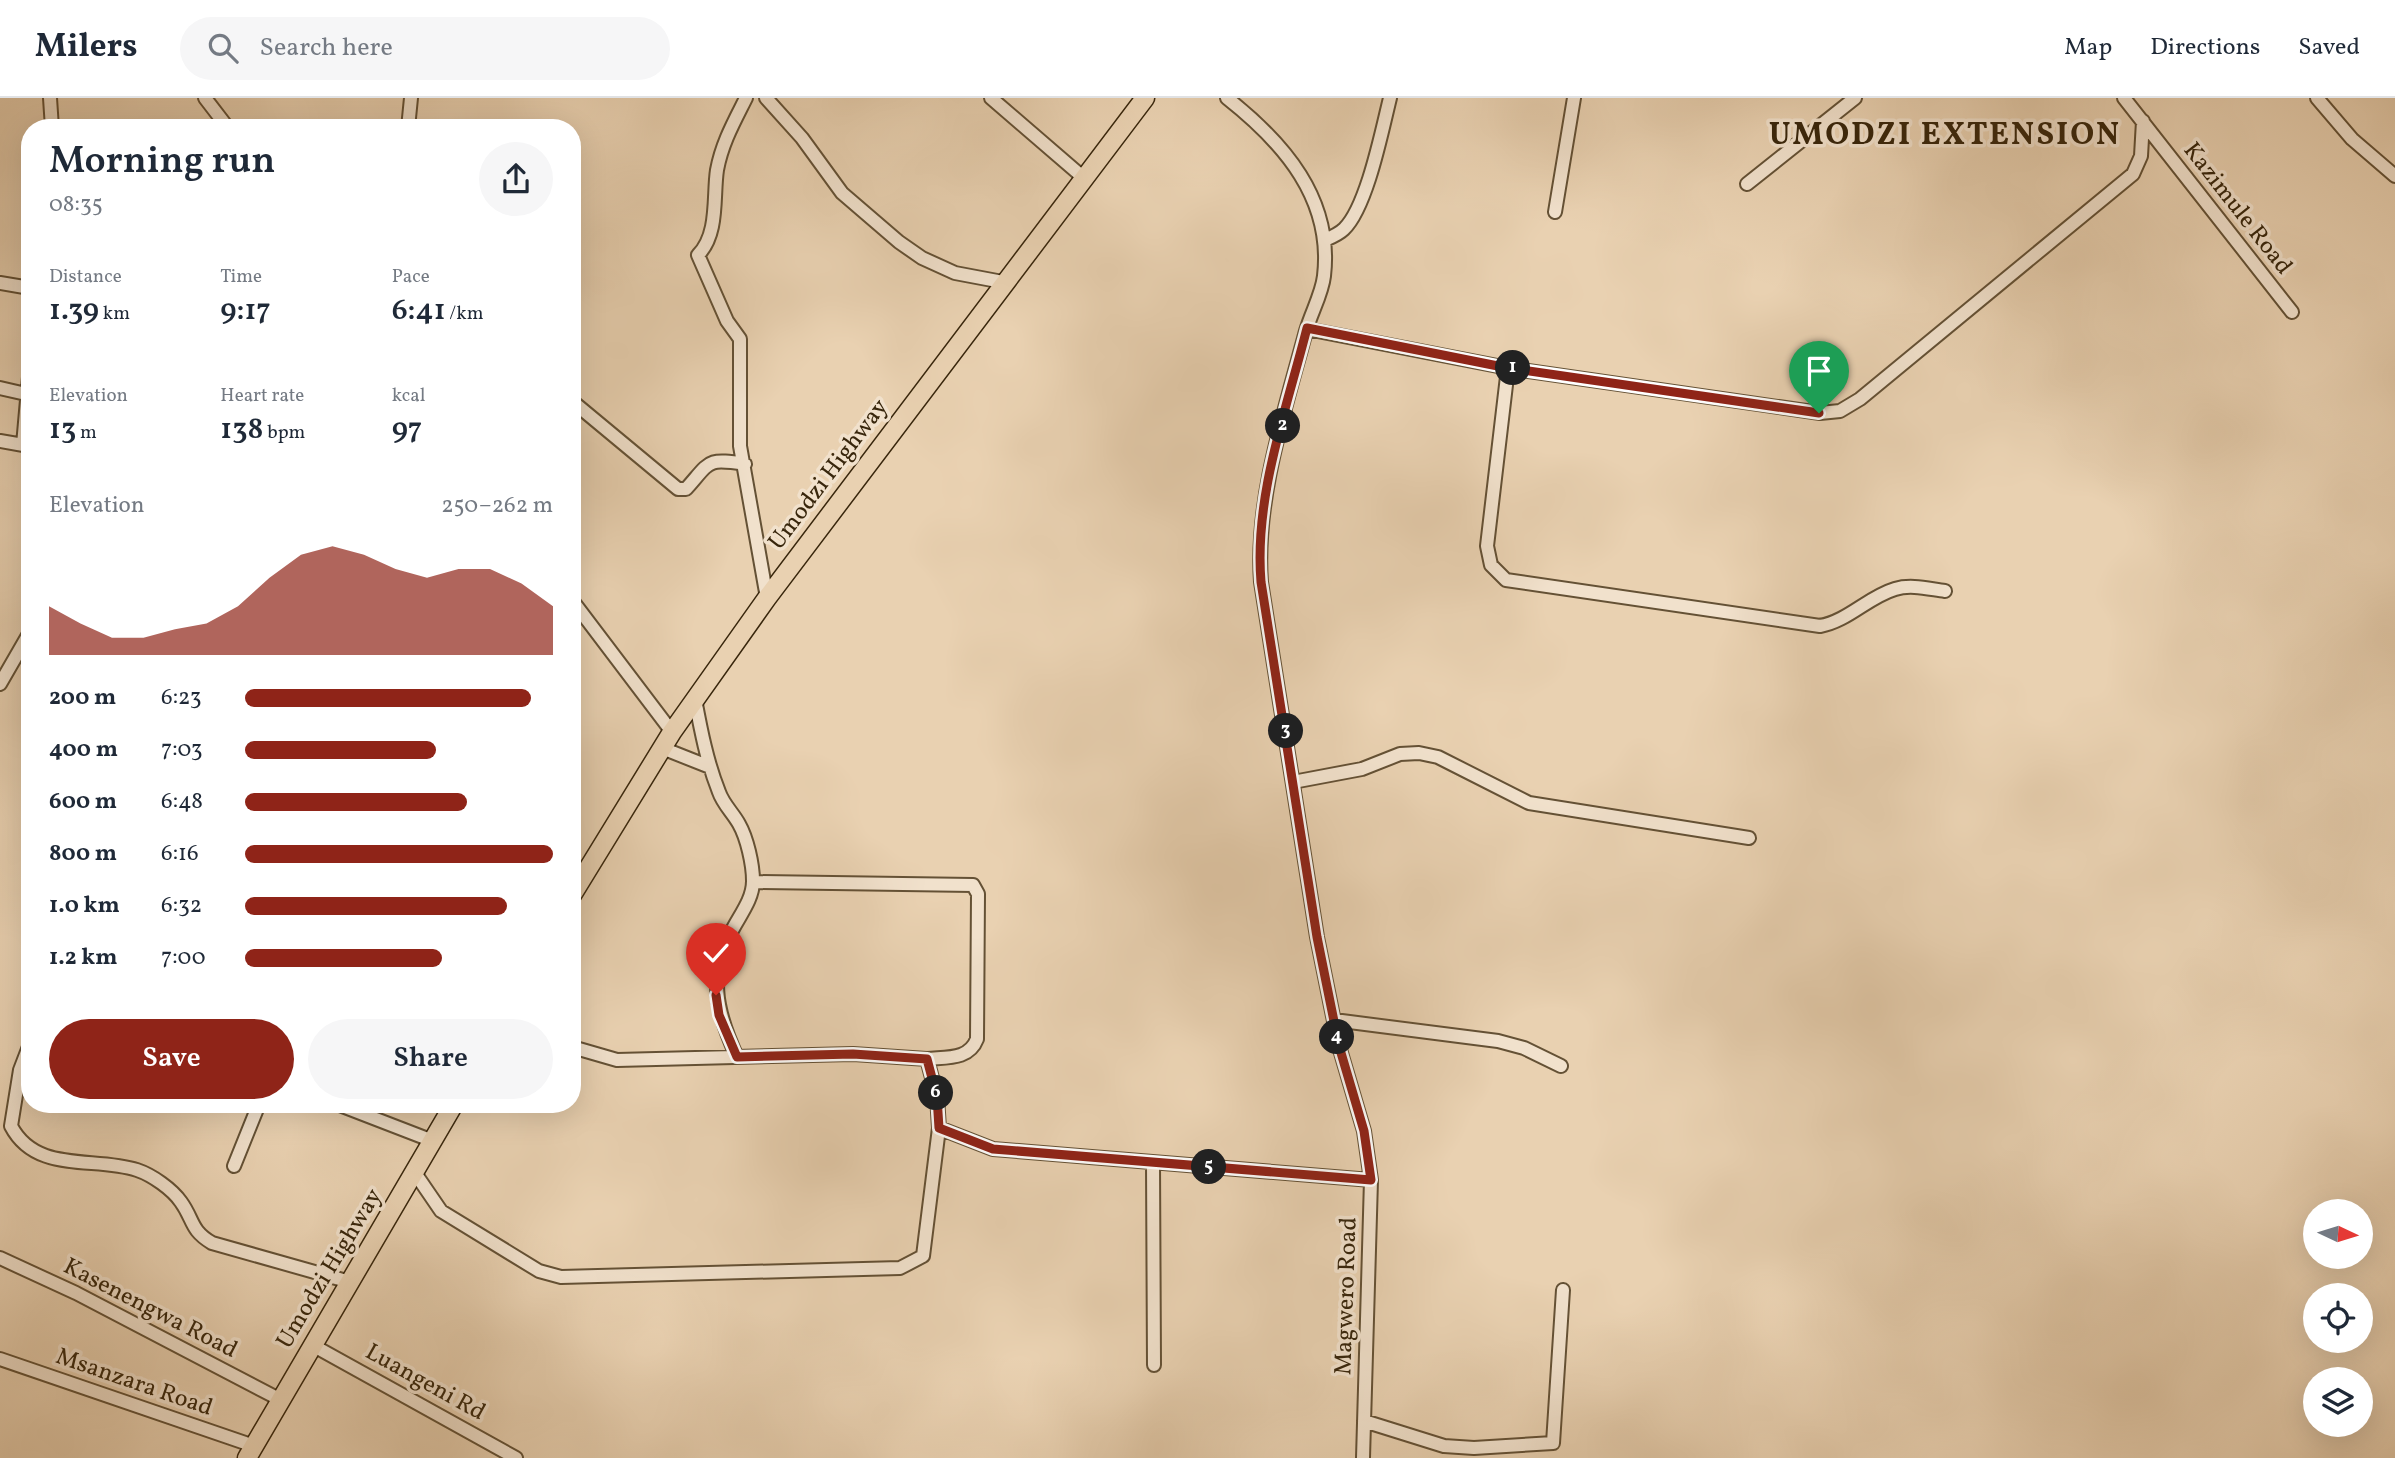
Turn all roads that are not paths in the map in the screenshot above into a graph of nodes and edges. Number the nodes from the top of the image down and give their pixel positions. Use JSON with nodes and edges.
{"nodes":[{"id":1,"x":50,"y":98,"type":"edge"},
{"id":2,"x":205,"y":98,"type":"edge"},
{"id":3,"x":411,"y":98,"type":"edge"},
{"id":4,"x":746,"y":98,"type":"edge"},
{"id":5,"x":766,"y":98,"type":"edge"},
{"id":6,"x":991,"y":98,"type":"edge"},
{"id":7,"x":1145,"y":98,"type":"edge"},
{"id":8,"x":1227,"y":98,"type":"edge"},
{"id":9,"x":1390,"y":98,"type":"edge"},
{"id":10,"x":1574,"y":98,"type":"edge"},
{"id":11,"x":1855,"y":98,"type":"edge"},
{"id":12,"x":2124,"y":98,"type":"edge"},
{"id":13,"x":2317,"y":98,"type":"edge"},
{"id":14,"x":51,"y":119,"type":"edge"},
{"id":15,"x":221,"y":119,"type":"edge"},
{"id":16,"x":409,"y":119,"type":"edge"},
{"id":17,"x":2143,"y":121,"type":"junction"},
{"id":18,"x":2395,"y":176,"type":"edge"},
{"id":19,"x":1085,"y":179,"type":"junction"},
{"id":20,"x":1748,"y":184,"type":"dead end"},
{"id":21,"x":1555,"y":212,"type":"dead end"},
{"id":22,"x":1325,"y":240,"type":"junction"},
{"id":23,"x":0,"y":283,"type":"edge"},
{"id":24,"x":1008,"y":283,"type":"junction"},
{"id":25,"x":21,"y":286,"type":"edge"},
{"id":26,"x":2292,"y":312,"type":"dead end"},
{"id":27,"x":1307,"y":328,"type":"junction"},
{"id":28,"x":1508,"y":368,"type":"junction"},
{"id":29,"x":0,"y":388,"type":"edge"},
{"id":30,"x":21,"y":393,"type":"edge"},
{"id":31,"x":581,"y":408,"type":"edge"},
{"id":32,"x":0,"y":442,"type":"edge"},
{"id":33,"x":21,"y":445,"type":"edge"},
{"id":34,"x":745,"y":464,"type":"junction"},
{"id":35,"x":1945,"y":590,"type":"dead end"},
{"id":36,"x":767,"y":598,"type":"junction"},
{"id":37,"x":581,"y":612,"type":"edge"},
{"id":38,"x":21,"y":647,"type":"edge"},
{"id":39,"x":0,"y":683,"type":"edge"},
{"id":40,"x":695,"y":699,"type":"junction"},
{"id":41,"x":672,"y":732,"type":"junction"},
{"id":42,"x":662,"y":748,"type":"junction"},
{"id":43,"x":710,"y":767,"type":"junction"},
{"id":44,"x":1293,"y":782,"type":"junction"},
{"id":45,"x":1749,"y":838,"type":"dead end"},
{"id":46,"x":581,"y":877,"type":"edge"},
{"id":47,"x":754,"y":881,"type":"junction"},
{"id":48,"x":1334,"y":1020,"type":"junction"},
{"id":49,"x":581,"y":1050,"type":"edge"},
{"id":50,"x":737,"y":1057,"type":"junction"},
{"id":51,"x":927,"y":1059,"type":"junction"},
{"id":52,"x":1561,"y":1066,"type":"dead end"},
{"id":53,"x":21,"y":1067,"type":"edge"},
{"id":54,"x":256,"y":1113,"type":"edge"},
{"id":55,"x":360,"y":1113,"type":"edge"},
{"id":56,"x":449,"y":1113,"type":"edge"},
{"id":57,"x":939,"y":1128,"type":"junction"},
{"id":58,"x":433,"y":1141,"type":"junction"},
{"id":59,"x":1153,"y":1163,"type":"junction"},
{"id":60,"x":233,"y":1166,"type":"dead end"},
{"id":61,"x":415,"y":1172,"type":"junction"},
{"id":62,"x":1371,"y":1180,"type":"junction"},
{"id":63,"x":0,"y":1258,"type":"edge"},
{"id":64,"x":350,"y":1282,"type":"junction"},
{"id":65,"x":1563,"y":1290,"type":"dead end"},
{"id":66,"x":314,"y":1346,"type":"junction"},
{"id":67,"x":0,"y":1359,"type":"edge"},
{"id":68,"x":1154,"y":1366,"type":"dead end"},
{"id":69,"x":281,"y":1400,"type":"junction"},
{"id":70,"x":1364,"y":1421,"type":"junction"},
{"id":71,"x":251,"y":1452,"type":"edge"},
{"id":72,"x":516,"y":1458,"type":"edge"},
{"id":73,"x":1363,"y":1458,"type":"edge"}],
"edges":[{"from":1,"to":14,"type":"street"},
{"from":2,"to":15,"type":"street"},
{"from":3,"to":16,"type":"street"},
{"from":4,"to":34,"type":"street"},
{"from":5,"to":24,"type":"street"},
{"from":6,"to":19,"type":"street"},
{"from":7,"to":19,"type":"highway","name":"Umodzi Highway"},
{"from":8,"to":22,"type":"street","name":"Magwero Road"},
{"from":9,"to":22,"type":"street"},
{"from":10,"to":21,"type":"street"},
{"from":11,"to":20,"type":"street"},
{"from":12,"to":17,"type":"street","name":"Kazimule Road"},
{"from":13,"to":18,"type":"street"},
{"from":17,"to":26,"type":"street","name":"Kazimule Road"},
{"from":17,"to":28,"type":"street"},
{"from":19,"to":24,"type":"highway","name":"Umodzi Highway"},
{"from":22,"to":27,"type":"street","name":"Magwero Road"},
{"from":23,"to":25,"type":"street"},
{"from":24,"to":36,"type":"highway","name":"Umodzi Highway"},
{"from":27,"to":28,"type":"street"},
{"from":27,"to":44,"type":"street","name":"Magwero Road"},
{"from":28,"to":35,"type":"street"},
{"from":29,"to":30,"type":"street"},
{"from":31,"to":34,"type":"street"},
{"from":32,"to":33,"type":"street"},
{"from":34,"to":36,"type":"street"},
{"from":36,"to":40,"type":"highway","name":"Umodzi Highway"},
{"from":37,"to":41,"type":"street"},
{"from":38,"to":39,"type":"street"},
{"from":40,"to":41,"type":"highway","name":"Umodzi Highway"},
{"from":40,"to":43,"type":"street"},
{"from":41,"to":42,"type":"highway","name":"Umodzi Highway"},
{"from":42,"to":43,"type":"street"},
{"from":42,"to":46,"type":"highway","name":"Umodzi Highway"},
{"from":43,"to":47,"type":"street"},
{"from":44,"to":45,"type":"street"},
{"from":44,"to":48,"type":"street","name":"Magwero Road"},
{"from":47,"to":50,"type":"street"},
{"from":47,"to":51,"type":"street"},
{"from":48,"to":52,"type":"street"},
{"from":48,"to":62,"type":"street","name":"Magwero Road"},
{"from":49,"to":50,"type":"street"},
{"from":50,"to":51,"type":"street"},
{"from":51,"to":57,"type":"street"},
{"from":53,"to":64,"type":"street"},
{"from":54,"to":60,"type":"street"},
{"from":55,"to":58,"type":"street"},
{"from":56,"to":58,"type":"highway","name":"Umodzi Highway"},
{"from":57,"to":59,"type":"street"},
{"from":57,"to":61,"type":"street"},
{"from":58,"to":61,"type":"highway","name":"Umodzi Highway"},
{"from":59,"to":62,"type":"street"},
{"from":59,"to":68,"type":"street"},
{"from":61,"to":64,"type":"highway","name":"Umodzi Highway"},
{"from":62,"to":70,"type":"street","name":"Magwero Road"},
{"from":63,"to":69,"type":"street","name":"Kasenengwa Road"},
{"from":64,"to":66,"type":"highway","name":"Umodzi Highway"},
{"from":65,"to":70,"type":"street"},
{"from":66,"to":69,"type":"highway","name":"Umodzi Highway"},
{"from":66,"to":72,"type":"street","name":"Luangeni Rd"},
{"from":67,"to":71,"type":"street","name":"Msanzara Road"},
{"from":69,"to":71,"type":"highway","name":"Umodzi Highway"},
{"from":70,"to":73,"type":"street","name":"Magwero Road"}]}
